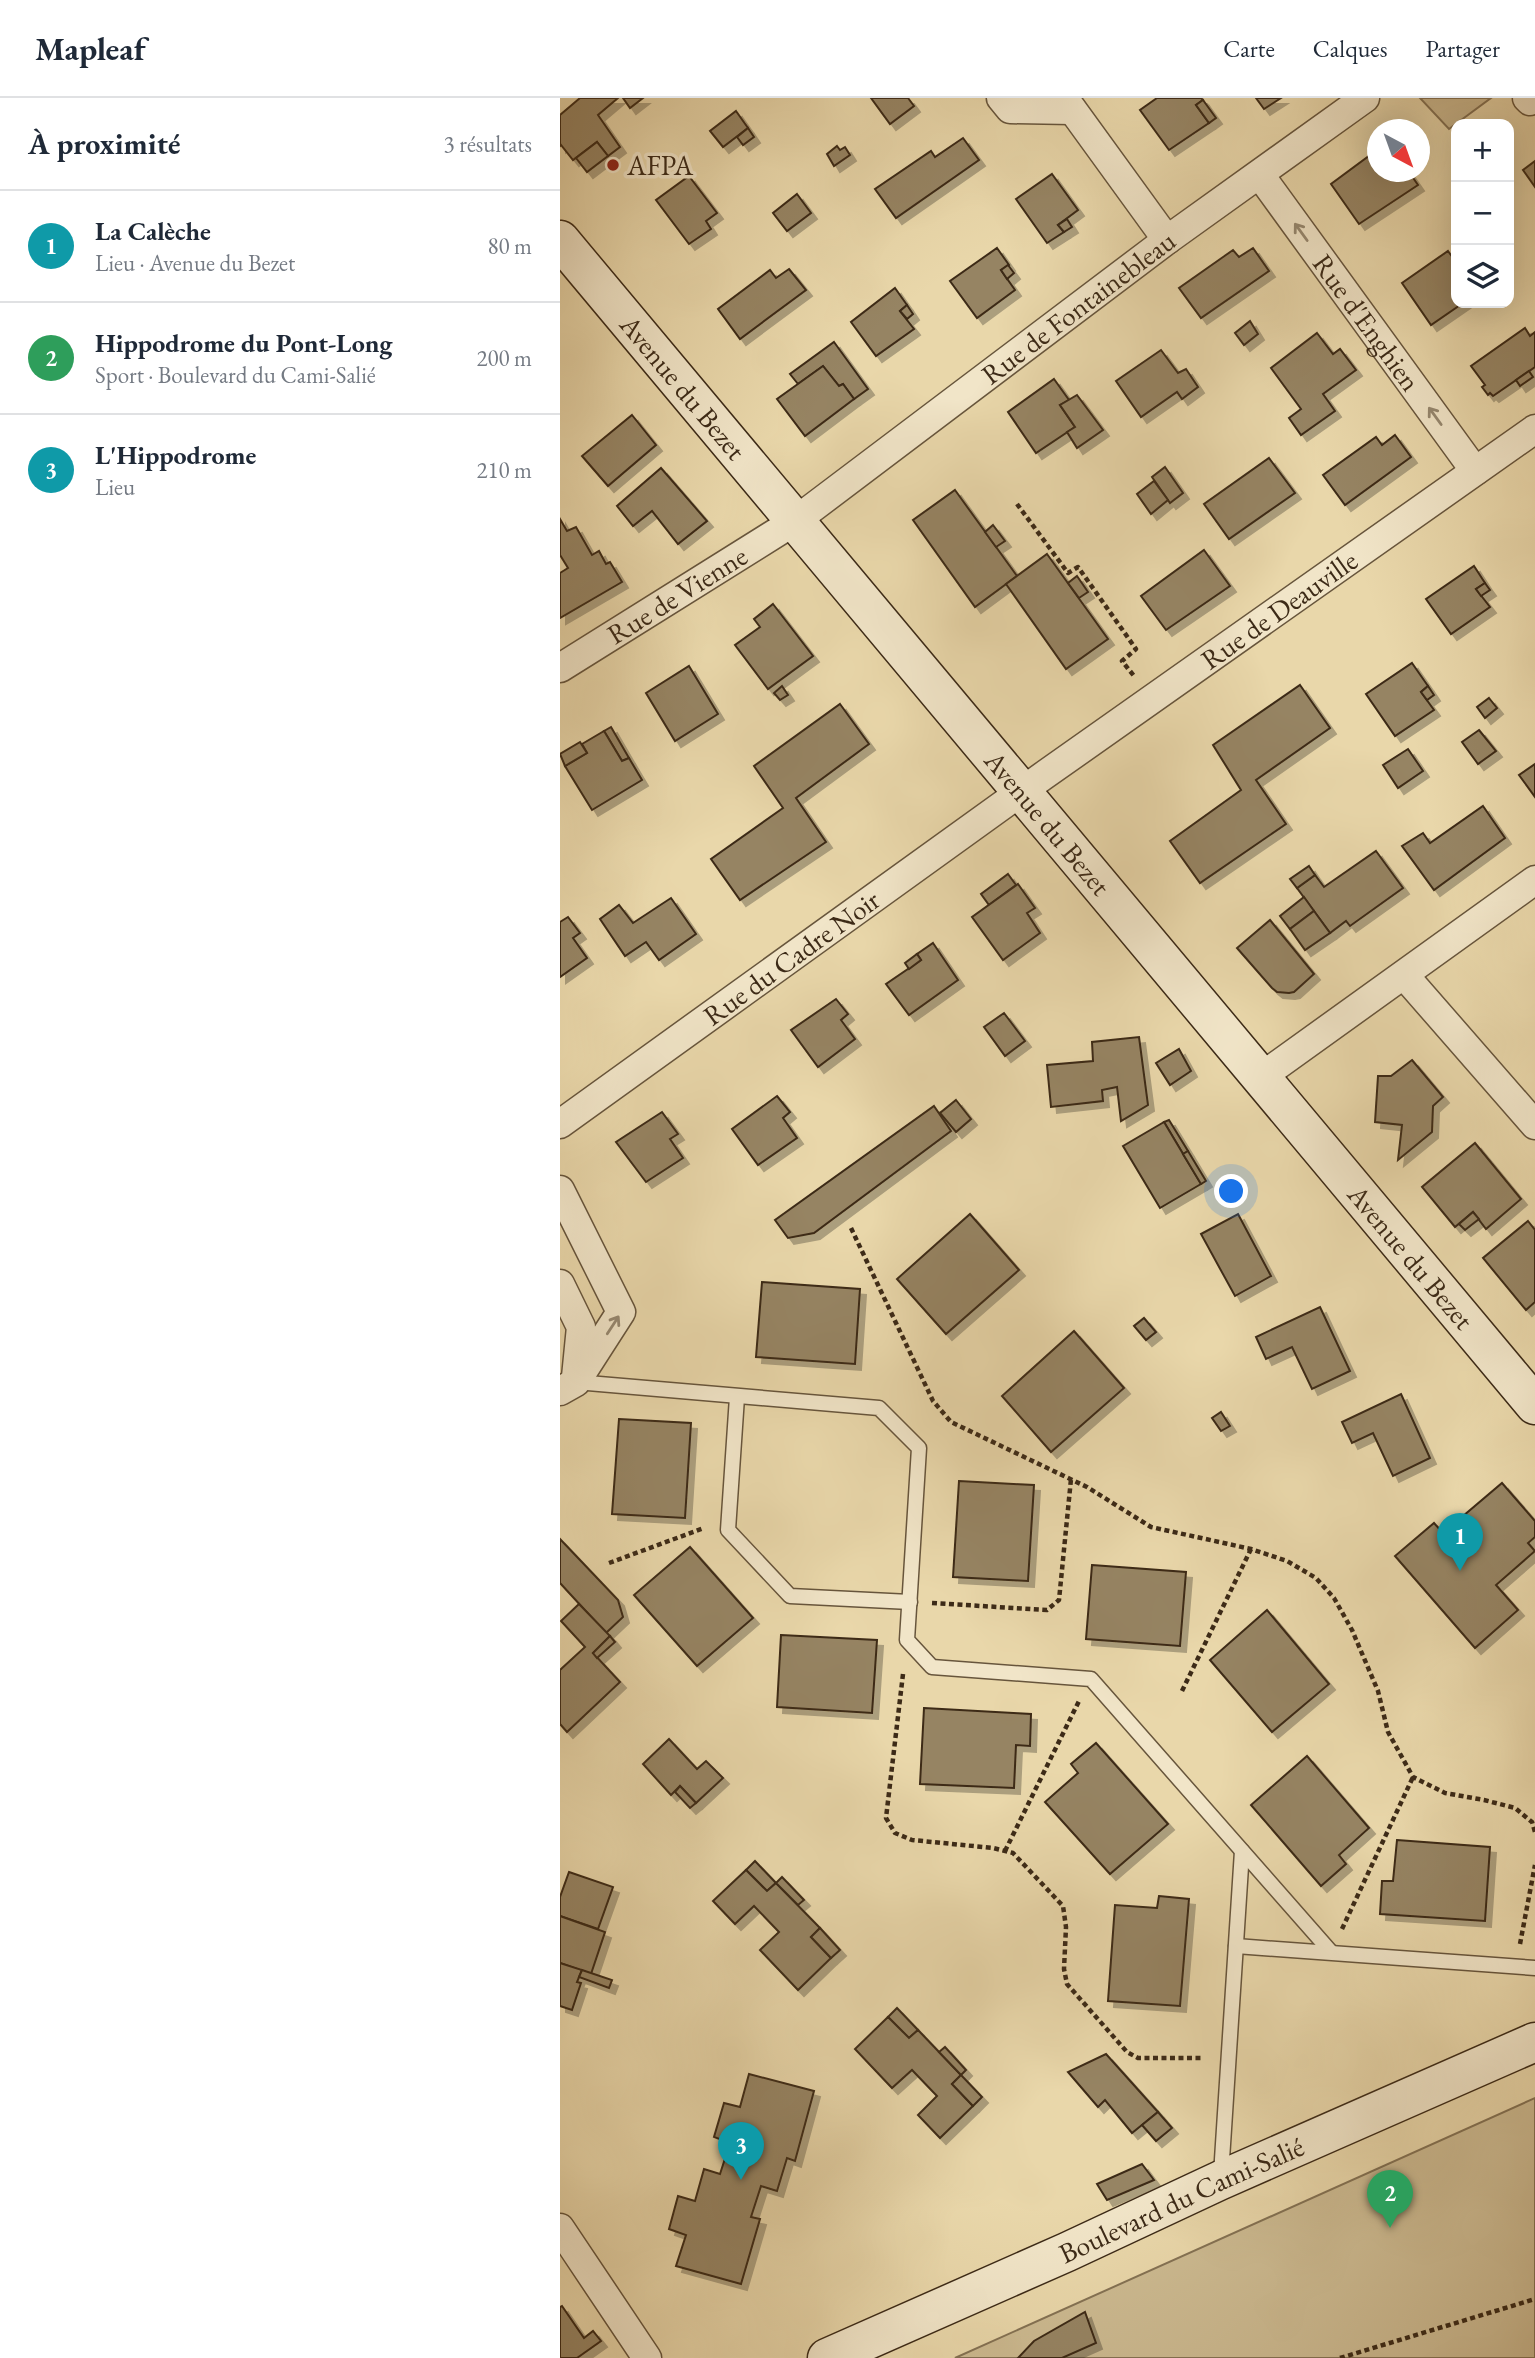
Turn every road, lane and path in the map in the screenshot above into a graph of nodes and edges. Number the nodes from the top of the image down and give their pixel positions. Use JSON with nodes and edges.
{"nodes":[{"id":1,"x":1001,"y":98,"type":"edge"},
{"id":2,"x":1365,"y":98,"type":"edge"},
{"id":3,"x":1527,"y":98,"type":"edge"},
{"id":4,"x":1535,"y":98,"type":"edge"},
{"id":5,"x":1068,"y":104,"type":"edge"},
{"id":6,"x":1260,"y":175,"type":"junction"},
{"id":7,"x":560,"y":240,"type":"edge"},
{"id":8,"x":1167,"y":240,"type":"junction"},
{"id":9,"x":1535,"y":429,"type":"edge"},
{"id":10,"x":1475,"y":471,"type":"junction"},
{"id":11,"x":1017,"y":504,"type":"dead end"},
{"id":12,"x":795,"y":521,"type":"junction"},
{"id":13,"x":560,"y":667,"type":"edge"},
{"id":14,"x":1152,"y":699,"type":"junction"},
{"id":15,"x":1022,"y":791,"type":"junction"},
{"id":16,"x":1535,"y":880,"type":"edge"},
{"id":17,"x":1405,"y":975,"type":"junction"},
{"id":18,"x":1261,"y":1077,"type":"junction"},
{"id":19,"x":560,"y":1124,"type":"edge"},
{"id":20,"x":1535,"y":1125,"type":"edge"},
{"id":21,"x":560,"y":1190,"type":"edge"},
{"id":22,"x":851,"y":1228,"type":"dead end"},
{"id":23,"x":560,"y":1284,"type":"edge"},
{"id":24,"x":568,"y":1386,"type":"edge"},
{"id":25,"x":737,"y":1397,"type":"junction"},
{"id":26,"x":1535,"y":1405,"type":"edge"},
{"id":27,"x":1070,"y":1479,"type":"junction"},
{"id":28,"x":728,"y":1530,"type":"junction"},
{"id":29,"x":1251,"y":1549,"type":"junction"},
{"id":30,"x":609,"y":1563,"type":"dead end"},
{"id":31,"x":910,"y":1602,"type":"junction"},
{"id":32,"x":907,"y":1640,"type":"junction"},
{"id":33,"x":1091,"y":1679,"type":"junction"},
{"id":34,"x":1182,"y":1692,"type":"dead end"},
{"id":35,"x":1413,"y":1777,"type":"junction"},
{"id":36,"x":1535,"y":1832,"type":"edge"},
{"id":37,"x":1005,"y":1851,"type":"junction"},
{"id":38,"x":1242,"y":1851,"type":"junction"},
{"id":39,"x":1535,"y":1866,"type":"edge"},
{"id":40,"x":1236,"y":1946,"type":"junction"},
{"id":41,"x":1331,"y":1952,"type":"junction"},
{"id":42,"x":1515,"y":1967,"type":"junction"},
{"id":43,"x":1535,"y":1968,"type":"edge"},
{"id":44,"x":1535,"y":2042,"type":"edge"},
{"id":45,"x":1229,"y":2059,"type":"junction"},
{"id":46,"x":1221,"y":2180,"type":"junction"},
{"id":47,"x":560,"y":2228,"type":"edge"},
{"id":48,"x":1535,"y":2299,"type":"edge"},
{"id":49,"x":648,"y":2357,"type":"edge"},
{"id":50,"x":827,"y":2358,"type":"edge"},
{"id":51,"x":1340,"y":2358,"type":"edge"}],
"edges":[{"from":1,"to":5,"type":"street"},
{"from":2,"to":6,"type":"street","name":"Rue de Fontainebleau"},
{"from":3,"to":4,"type":"street"},
{"from":5,"to":8,"type":"street"},
{"from":6,"to":8,"type":"street","name":"Rue de Fontainebleau"},
{"from":10,"to":6,"type":"street","name":"Rue d'Enghien","one_way":true},
{"from":7,"to":12,"type":"street","name":"Avenue du Bezet"},
{"from":8,"to":12,"type":"street","name":"Rue de Fontainebleau"},
{"from":9,"to":10,"type":"street","name":"Rue de Deauville"},
{"from":10,"to":14,"type":"street","name":"Rue de Deauville"},
{"from":11,"to":14,"type":"path"},
{"from":12,"to":13,"type":"street","name":"Rue de Vienne"},
{"from":12,"to":15,"type":"street","name":"Avenue du Bezet"},
{"from":14,"to":15,"type":"street","name":"Rue de Deauville"},
{"from":15,"to":18,"type":"street","name":"Avenue du Bezet"},
{"from":15,"to":19,"type":"street","name":"Rue du Cadre Noir"},
{"from":16,"to":17,"type":"street"},
{"from":17,"to":18,"type":"street"},
{"from":17,"to":20,"type":"street"},
{"from":18,"to":26,"type":"street","name":"Avenue du Bezet"},
{"from":24,"to":21,"type":"street","one_way":true},
{"from":22,"to":27,"type":"path"},
{"from":23,"to":24,"type":"street"},
{"from":24,"to":25,"type":"lane"},
{"from":25,"to":28,"type":"lane"},
{"from":25,"to":31,"type":"lane"},
{"from":27,"to":29,"type":"path"},
{"from":27,"to":31,"type":"path"},
{"from":28,"to":30,"type":"path"},
{"from":28,"to":31,"type":"lane"},
{"from":29,"to":34,"type":"path"},
{"from":29,"to":35,"type":"path"},
{"from":31,"to":32,"type":"lane"},
{"from":32,"to":33,"type":"lane"},
{"from":32,"to":37,"type":"path"},
{"from":33,"to":37,"type":"path"},
{"from":33,"to":38,"type":"lane"},
{"from":35,"to":36,"type":"path"},
{"from":35,"to":41,"type":"path"},
{"from":37,"to":45,"type":"path"},
{"from":38,"to":40,"type":"lane"},
{"from":38,"to":41,"type":"lane"},
{"from":39,"to":42,"type":"path"},
{"from":40,"to":41,"type":"lane"},
{"from":40,"to":45,"type":"lane"},
{"from":41,"to":42,"type":"lane"},
{"from":42,"to":43,"type":"lane"},
{"from":44,"to":46,"type":"street","name":"Boulevard du Cami-Salié"},
{"from":45,"to":46,"type":"lane"},
{"from":46,"to":50,"type":"street","name":"Boulevard du Cami-Salié"},
{"from":47,"to":49,"type":"street"},
{"from":48,"to":51,"type":"path"}]}
